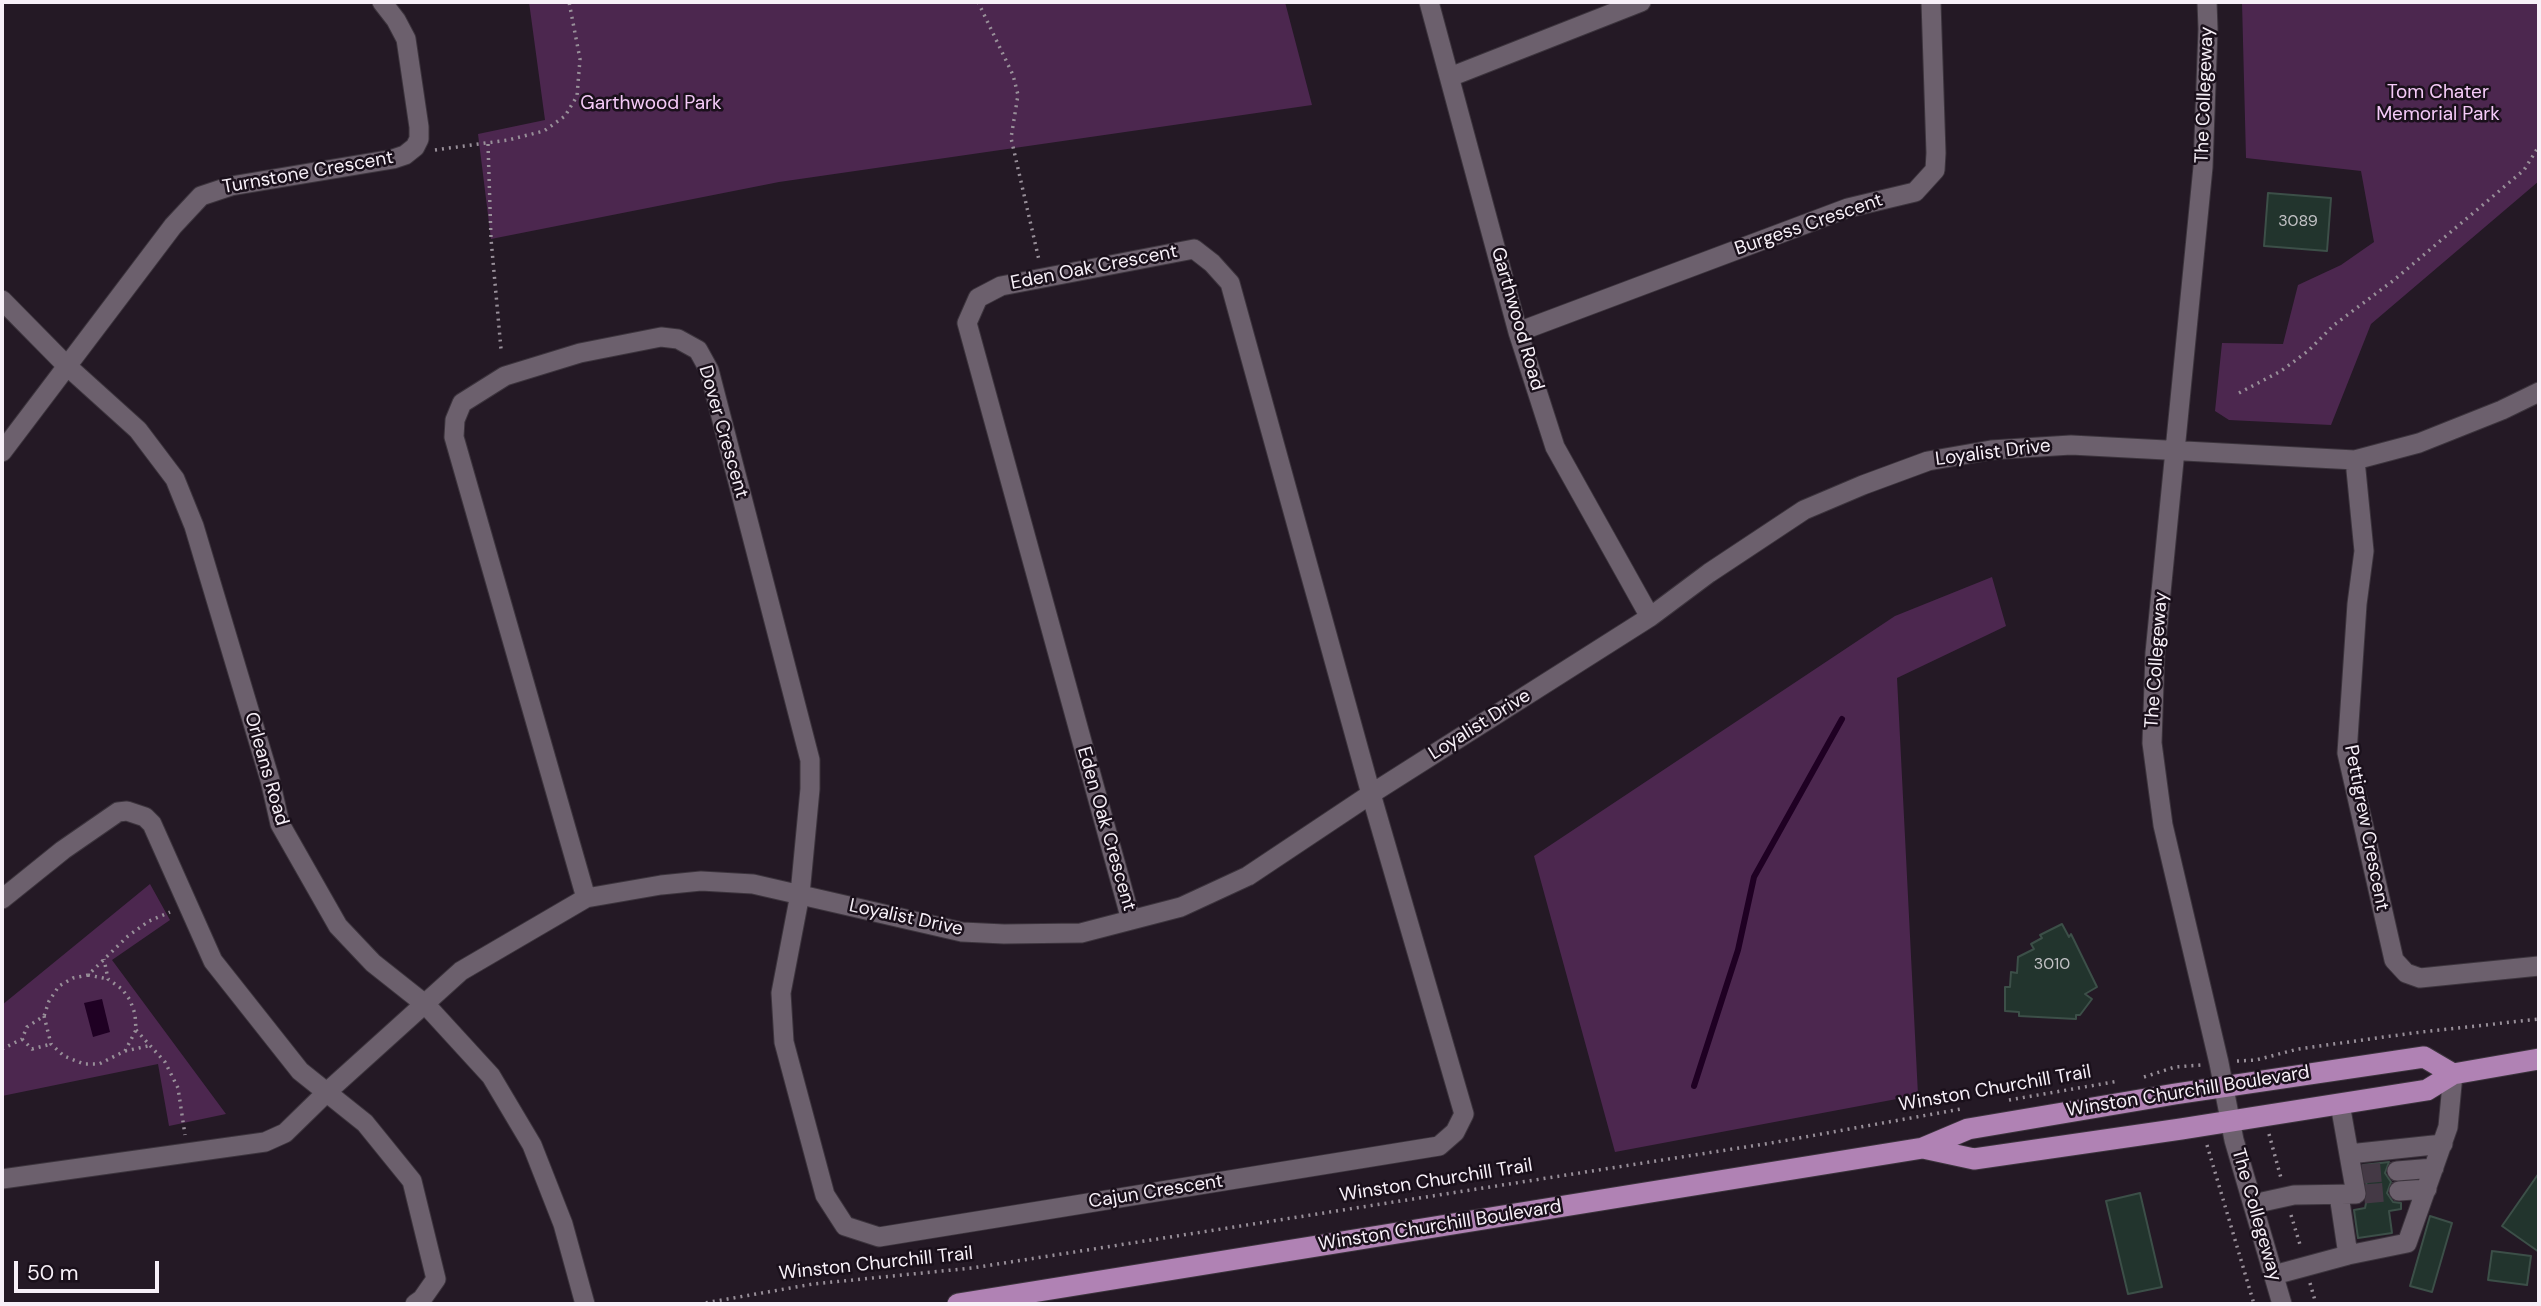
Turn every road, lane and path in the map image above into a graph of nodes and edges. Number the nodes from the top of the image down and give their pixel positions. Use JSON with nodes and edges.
{"nodes":[{"id":1,"x":382,"y":2,"type":"edge"},
{"id":2,"x":569,"y":2,"type":"edge"},
{"id":3,"x":978,"y":2,"type":"edge"},
{"id":4,"x":1429,"y":2,"type":"edge"},
{"id":5,"x":1641,"y":2,"type":"edge"},
{"id":6,"x":1931,"y":2,"type":"edge"},
{"id":7,"x":2207,"y":2,"type":"edge"},
{"id":8,"x":1451,"y":77,"type":"junction"},
{"id":9,"x":488,"y":144,"type":"junction"},
{"id":10,"x":2539,"y":146,"type":"edge"},
{"id":11,"x":415,"y":148,"type":"junction"},
{"id":12,"x":1044,"y":278,"type":"junction"},
{"id":13,"x":2,"y":300,"type":"edge"},
{"id":14,"x":1518,"y":332,"type":"junction"},
{"id":15,"x":501,"y":349,"type":"dead end"},
{"id":16,"x":66,"y":365,"type":"junction"},
{"id":17,"x":2539,"y":392,"type":"edge"},
{"id":18,"x":2239,"y":393,"type":"dead end"},
{"id":19,"x":2174,"y":450,"type":"junction"},
{"id":20,"x":2,"y":452,"type":"edge"},
{"id":21,"x":2355,"y":460,"type":"junction"},
{"id":22,"x":1650,"y":617,"type":"junction"},
{"id":23,"x":1371,"y":794,"type":"junction"},
{"id":24,"x":800,"y":894,"type":"junction"},
{"id":25,"x":586,"y":898,"type":"junction"},
{"id":26,"x":2,"y":899,"type":"edge"},
{"id":27,"x":188,"y":904,"type":"junction"},
{"id":28,"x":1131,"y":920,"type":"junction"},
{"id":29,"x":104,"y":959,"type":"junction"},
{"id":30,"x":2539,"y":966,"type":"edge"},
{"id":31,"x":88,"y":975,"type":"junction"},
{"id":32,"x":108,"y":979,"type":"junction"},
{"id":33,"x":426,"y":1005,"type":"junction"},
{"id":34,"x":44,"y":1016,"type":"junction"},
{"id":35,"x":2539,"y":1019,"type":"edge"},
{"id":36,"x":136,"y":1030,"type":"junction"},
{"id":37,"x":22,"y":1039,"type":"junction"},
{"id":38,"x":51,"y":1044,"type":"junction"},
{"id":39,"x":148,"y":1046,"type":"junction"},
{"id":40,"x":2,"y":1049,"type":"edge"},
{"id":41,"x":125,"y":1051,"type":"junction"},
{"id":42,"x":2539,"y":1059,"type":"edge"},
{"id":43,"x":2256,"y":1060,"type":"dead end"},
{"id":44,"x":2175,"y":1067,"type":"dead end"},
{"id":45,"x":2453,"y":1074,"type":"junction"},
{"id":46,"x":2142,"y":1078,"type":"dead end"},
{"id":47,"x":2129,"y":1080,"type":"dead end"},
{"id":48,"x":2224,"y":1086,"type":"junction"},
{"id":49,"x":327,"y":1092,"type":"junction"},
{"id":50,"x":1998,"y":1102,"type":"dead end"},
{"id":51,"x":2340,"y":1104,"type":"junction"},
{"id":52,"x":1972,"y":1107,"type":"dead end"},
{"id":53,"x":2230,"y":1121,"type":"junction"},
{"id":54,"x":2270,"y":1136,"type":"dead end"},
{"id":55,"x":2206,"y":1144,"type":"dead end"},
{"id":56,"x":2443,"y":1144,"type":"junction"},
{"id":57,"x":1923,"y":1148,"type":"junction"},
{"id":58,"x":187,"y":1153,"type":"junction"},
{"id":59,"x":2349,"y":1154,"type":"junction"},
{"id":60,"x":2434,"y":1168,"type":"junction"},
{"id":61,"x":2397,"y":1171,"type":"tunnel mouth"},
{"id":62,"x":2,"y":1179,"type":"edge"},
{"id":63,"x":2355,"y":1186,"type":"junction"},
{"id":64,"x":2427,"y":1189,"type":"junction"},
{"id":65,"x":2399,"y":1191,"type":"tunnel mouth"},
{"id":66,"x":2286,"y":1197,"type":"junction"},
{"id":67,"x":2253,"y":1204,"type":"junction"},
{"id":68,"x":2348,"y":1255,"type":"junction"},
{"id":69,"x":2306,"y":1266,"type":"junction"},
{"id":70,"x":2274,"y":1275,"type":"junction"},
{"id":71,"x":415,"y":1304,"type":"edge"},
{"id":72,"x":585,"y":1304,"type":"edge"},
{"id":73,"x":699,"y":1304,"type":"edge"},
{"id":74,"x":958,"y":1304,"type":"edge"},
{"id":75,"x":2253,"y":1304,"type":"edge"},
{"id":76,"x":2282,"y":1304,"type":"edge"},
{"id":77,"x":2316,"y":1304,"type":"edge"}],
"edges":[{"from":1,"to":11,"type":"street","name":"Turnstone Crescent"},
{"from":2,"to":9,"type":"path"},
{"from":3,"to":12,"type":"path"},
{"from":4,"to":8,"type":"street","name":"Garthwood Road"},
{"from":5,"to":8,"type":"street"},
{"from":6,"to":14,"type":"street","name":"Burgess Crescent"},
{"from":7,"to":19,"type":"street","name":"The Collegeway"},
{"from":8,"to":14,"type":"street","name":"Garthwood Road"},
{"from":9,"to":11,"type":"path"},
{"from":9,"to":15,"type":"path"},
{"from":10,"to":18,"type":"path"},
{"from":11,"to":16,"type":"street","name":"Turnstone Crescent"},
{"from":12,"to":23,"type":"street","name":"Eden Oak Crescent"},
{"from":12,"to":28,"type":"street","name":"Eden Oak Crescent"},
{"from":13,"to":16,"type":"street","name":"Orleans Road"},
{"from":14,"to":22,"type":"street","name":"Garthwood Road"},
{"from":16,"to":20,"type":"street","name":"Turnstone Crescent"},
{"from":16,"to":33,"type":"street","name":"Orleans Road"},
{"from":17,"to":21,"type":"street","name":"Loyalist Drive"},
{"from":19,"to":21,"type":"street","name":"Loyalist Drive"},
{"from":19,"to":22,"type":"street","name":"Loyalist Drive"},
{"from":19,"to":48,"type":"street","name":"The Collegeway"},
{"from":21,"to":30,"type":"street","name":"Pettigrew Crescent"},
{"from":22,"to":23,"type":"street","name":"Loyalist Drive"},
{"from":23,"to":24,"type":"street","name":"Cajun Crescent"},
{"from":23,"to":28,"type":"street","name":"Loyalist Drive"},
{"from":24,"to":25,"type":"street","name":"Loyalist Drive"},
{"from":24,"to":25,"type":"street","name":"Dover Crescent"},
{"from":24,"to":28,"type":"street","name":"Loyalist Drive"},
{"from":25,"to":33,"type":"street","name":"Loyalist Drive"},
{"from":26,"to":27,"type":"street"},
{"from":27,"to":29,"type":"path"},
{"from":27,"to":49,"type":"street"},
{"from":29,"to":31,"type":"path"},
{"from":29,"to":32,"type":"path"},
{"from":31,"to":32,"type":"path"},
{"from":31,"to":34,"type":"path"},
{"from":32,"to":36,"type":"path"},
{"from":33,"to":49,"type":"street","name":"Loyalist Drive"},
{"from":33,"to":72,"type":"street","name":"Orleans Road"},
{"from":34,"to":37,"type":"path"},
{"from":34,"to":38,"type":"path"},
{"from":35,"to":43,"type":"path"},
{"from":36,"to":39,"type":"path"},
{"from":36,"to":41,"type":"path"},
{"from":37,"to":38,"type":"path"},
{"from":37,"to":40,"type":"path"},
{"from":38,"to":41,"type":"path"},
{"from":39,"to":41,"type":"path"},
{"from":39,"to":58,"type":"path"},
{"from":42,"to":45,"type":"main road","name":"Winston Churchill Boulevard"},
{"from":44,"to":46,"type":"path"},
{"from":45,"to":48,"type":"main road","name":"Winston Churchill Boulevard"},
{"from":45,"to":51,"type":"main road","name":"Winston Churchill Boulevard"},
{"from":45,"to":56,"type":"street"},
{"from":47,"to":50,"type":"path","name":"Winston Churchill Trail"},
{"from":48,"to":53,"type":"street","name":"The Collegeway"},
{"from":48,"to":57,"type":"main road","name":"Winston Churchill Boulevard"},
{"from":49,"to":58,"type":"street","name":"Loyalist Drive"},
{"from":49,"to":71,"type":"street"},
{"from":51,"to":53,"type":"main road","name":"Winston Churchill Boulevard"},
{"from":51,"to":59,"type":"street"},
{"from":52,"to":73,"type":"path","name":"Winston Churchill Trail"},
{"from":53,"to":57,"type":"main road","name":"Winston Churchill Boulevard"},
{"from":53,"to":67,"type":"street","name":"The Collegeway"},
{"from":54,"to":66,"type":"path"},
{"from":55,"to":75,"type":"path"},
{"from":56,"to":59,"type":"street"},
{"from":56,"to":60,"type":"street"},
{"from":57,"to":74,"type":"main road","name":"Winston Churchill Boulevard"},
{"from":58,"to":62,"type":"street","name":"Loyalist Drive"},
{"from":59,"to":63,"type":"street"},
{"from":60,"to":61,"type":"street"},
{"from":60,"to":64,"type":"street"},
{"from":63,"to":66,"type":"street"},
{"from":63,"to":68,"type":"street"},
{"from":64,"to":65,"type":"street"},
{"from":64,"to":68,"type":"street"},
{"from":66,"to":67,"type":"street"},
{"from":66,"to":69,"type":"path"},
{"from":67,"to":70,"type":"street","name":"The Collegeway"},
{"from":68,"to":69,"type":"street"},
{"from":69,"to":70,"type":"street"},
{"from":69,"to":77,"type":"path"},
{"from":70,"to":76,"type":"street","name":"The Collegeway"}]}
